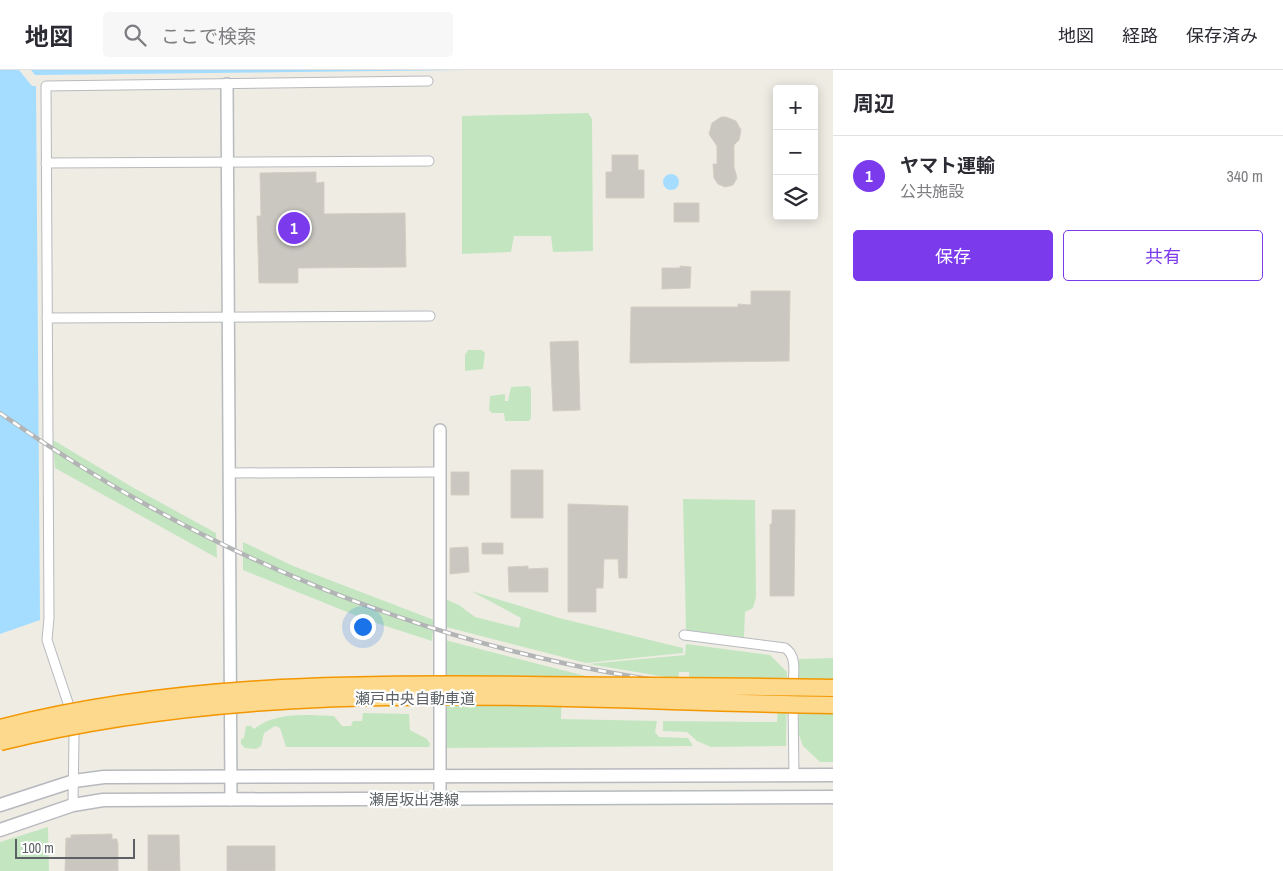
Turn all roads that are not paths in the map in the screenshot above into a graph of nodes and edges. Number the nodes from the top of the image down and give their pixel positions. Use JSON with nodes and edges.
{"nodes":[{"id":1,"x":428,"y":82,"type":"dead end"},
{"id":2,"x":226,"y":84,"type":"junction"},
{"id":3,"x":429,"y":161,"type":"dead end"},
{"id":4,"x":227,"y":162,"type":"junction"},
{"id":5,"x":46,"y":163,"type":"junction"},
{"id":6,"x":430,"y":316,"type":"dead end"},
{"id":7,"x":47,"y":318,"type":"junction"},
{"id":8,"x":228,"y":318,"type":"junction"},
{"id":9,"x":440,"y":430,"type":"dead end"},
{"id":10,"x":440,"y":472,"type":"junction"},
{"id":11,"x":229,"y":473,"type":"junction"},
{"id":12,"x":684,"y":635,"type":"dead end"},
{"id":13,"x":833,"y":688,"type":"edge"},
{"id":14,"x":833,"y":705,"type":"edge"},
{"id":15,"x":0,"y":728,"type":"edge"},
{"id":16,"x":0,"y":742,"type":"edge"},
{"id":17,"x":833,"y":774,"type":"edge"},
{"id":18,"x":794,"y":775,"type":"junction"},
{"id":19,"x":231,"y":776,"type":"junction"},
{"id":20,"x":440,"y":776,"type":"junction"},
{"id":21,"x":74,"y":781,"type":"junction"},
{"id":22,"x":833,"y":797,"type":"edge"},
{"id":23,"x":440,"y":799,"type":"junction"},
{"id":24,"x":231,"y":800,"type":"junction"},
{"id":25,"x":0,"y":805,"type":"edge"},
{"id":26,"x":73,"y":806,"type":"junction"},
{"id":27,"x":0,"y":830,"type":"edge"}],
"edges":[{"from":1,"to":2,"type":"street"},
{"from":2,"to":4,"type":"street"},
{"from":2,"to":5,"type":"street"},
{"from":3,"to":4,"type":"street"},
{"from":4,"to":5,"type":"street"},
{"from":4,"to":8,"type":"street"},
{"from":5,"to":7,"type":"street"},
{"from":6,"to":8,"type":"street"},
{"from":7,"to":8,"type":"street"},
{"from":7,"to":21,"type":"street"},
{"from":8,"to":11,"type":"street"},
{"from":9,"to":10,"type":"street"},
{"from":10,"to":11,"type":"street"},
{"from":10,"to":20,"type":"street"},
{"from":11,"to":19,"type":"street"},
{"from":12,"to":18,"type":"street"},
{"from":13,"to":15,"type":"highway","name":"瀬戸中央自動車道","bridge":true},
{"from":14,"to":16,"type":"highway","name":"瀬戸中央自動車道","bridge":true},
{"from":17,"to":18,"type":"main road","name":"瀬居坂出港線"},
{"from":18,"to":20,"type":"main road","name":"瀬居坂出港線"},
{"from":19,"to":20,"type":"main road","name":"瀬居坂出港線"},
{"from":19,"to":21,"type":"main road","name":"瀬居坂出港線"},
{"from":19,"to":24,"type":"street"},
{"from":20,"to":23,"type":"street"},
{"from":21,"to":25,"type":"main road","name":"瀬居坂出港線"},
{"from":21,"to":26,"type":"street"},
{"from":22,"to":23,"type":"main road","name":"瀬居坂出港線"},
{"from":23,"to":24,"type":"main road","name":"瀬居坂出港線"},
{"from":24,"to":26,"type":"main road","name":"瀬居坂出港線"},
{"from":26,"to":27,"type":"main road","name":"瀬居坂出港線"}]}
